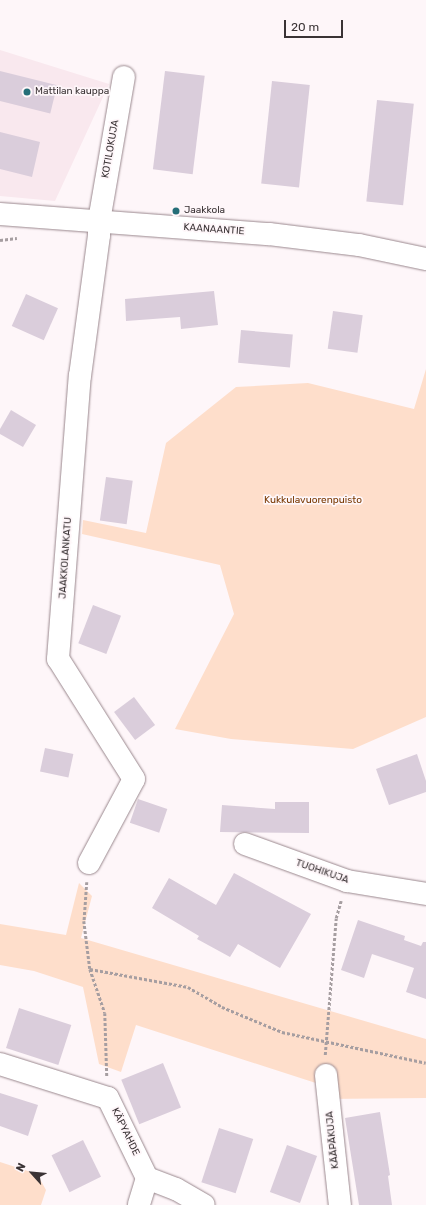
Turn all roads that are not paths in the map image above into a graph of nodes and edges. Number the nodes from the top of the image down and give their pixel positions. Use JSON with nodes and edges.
{"nodes":[{"id":1,"x":124,"y":77,"type":"dead end"},
{"id":2,"x":0,"y":214,"type":"edge"},
{"id":3,"x":99,"y":221,"type":"junction"},
{"id":4,"x":426,"y":259,"type":"edge"},
{"id":5,"x":245,"y":844,"type":"dead end"},
{"id":6,"x":89,"y":864,"type":"road end"},
{"id":7,"x":426,"y":894,"type":"edge"},
{"id":8,"x":0,"y":1064,"type":"edge"},
{"id":9,"x":326,"y":1075,"type":"road end"},
{"id":10,"x":147,"y":1178,"type":"junction"},
{"id":11,"x":139,"y":1205,"type":"edge"},
{"id":12,"x":204,"y":1205,"type":"edge"},
{"id":13,"x":340,"y":1205,"type":"edge"}],
"edges":[{"from":1,"to":3,"type":"street","name":"KOTILOKUJA"},
{"from":2,"to":3,"type":"street","name":"KAANAANTIE"},
{"from":3,"to":4,"type":"street","name":"KAANAANTIE"},
{"from":3,"to":6,"type":"street","name":"JAAKKOLANKATU"},
{"from":5,"to":7,"type":"street","name":"TUOHIKUJA"},
{"from":8,"to":10,"type":"street","name":"KÄPYAHDE"},
{"from":9,"to":13,"type":"street","name":"KÄÄPÄKUJA"},
{"from":10,"to":11,"type":"street"},
{"from":10,"to":12,"type":"street"}]}
